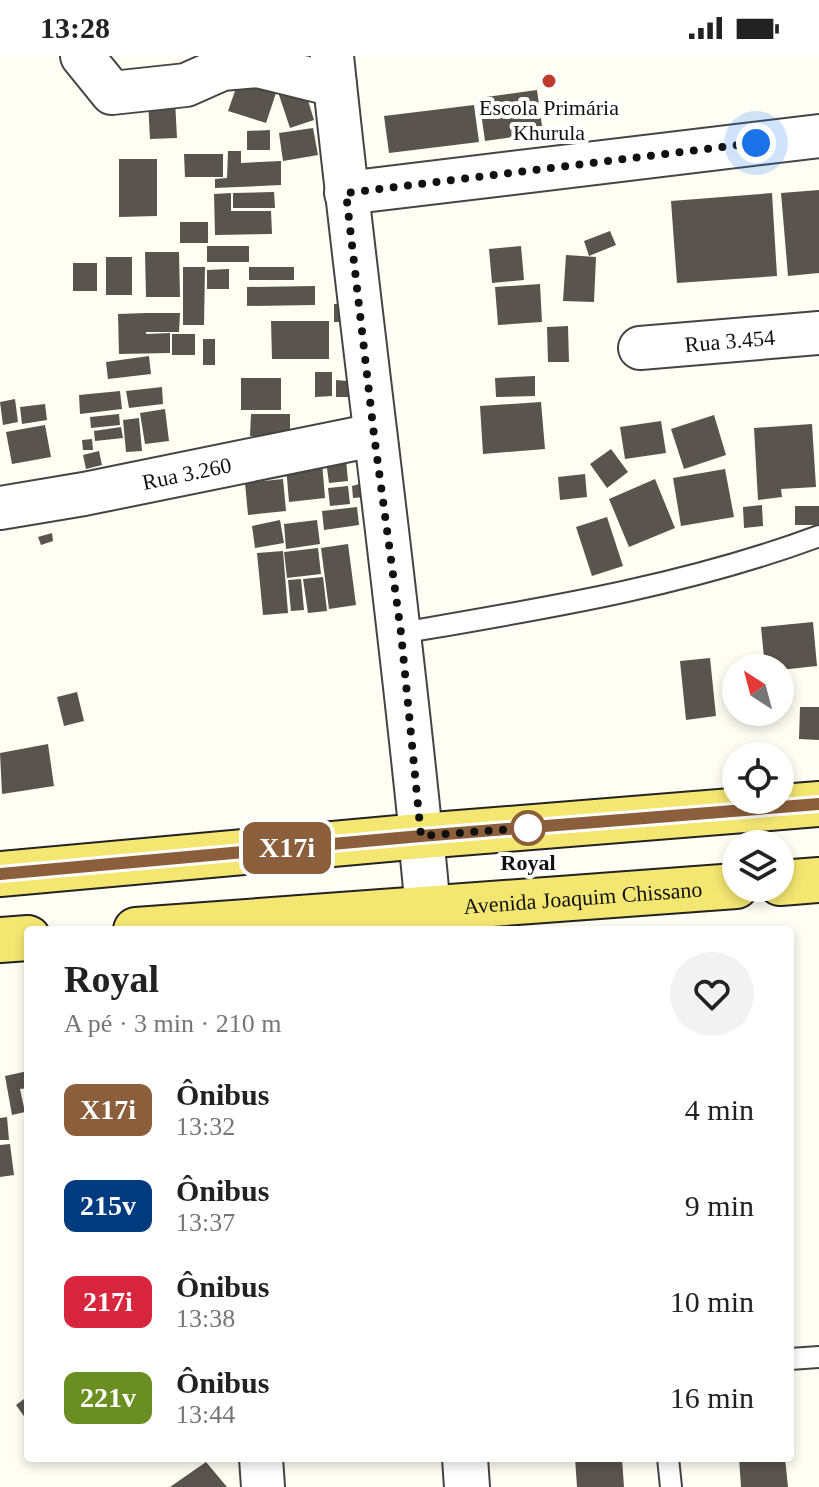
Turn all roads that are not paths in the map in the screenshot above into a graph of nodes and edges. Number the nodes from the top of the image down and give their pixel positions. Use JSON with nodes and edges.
{"nodes":[{"id":1,"x":82,"y":56,"type":"edge"},
{"id":2,"x":333,"y":70,"type":"edge"},
{"id":3,"x":819,"y":136,"type":"edge"},
{"id":4,"x":346,"y":193,"type":"junction"},
{"id":5,"x":819,"y":333,"type":"edge"},
{"id":6,"x":640,"y":348,"type":"dead end"},
{"id":7,"x":374,"y":435,"type":"junction"},
{"id":8,"x":0,"y":508,"type":"edge"},
{"id":9,"x":819,"y":536,"type":"edge"},
{"id":10,"x":401,"y":633,"type":"junction"},
{"id":11,"x":819,"y":804,"type":"edge"},
{"id":12,"x":421,"y":836,"type":"junction"},
{"id":13,"x":0,"y":874,"type":"edge"},
{"id":14,"x":819,"y":880,"type":"edge"},
{"id":15,"x":794,"y":882,"type":"edge"},
{"id":16,"x":722,"y":888,"type":"edge"},
{"id":17,"x":429,"y":919,"type":"edge"},
{"id":18,"x":243,"y":926,"type":"edge"},
{"id":19,"x":24,"y":938,"type":"edge"},
{"id":20,"x":0,"y":940,"type":"edge"},
{"id":21,"x":819,"y":1357,"type":"edge"},
{"id":22,"x":794,"y":1359,"type":"edge"},
{"id":23,"x":261,"y":1462,"type":"edge"},
{"id":24,"x":465,"y":1462,"type":"edge"},
{"id":25,"x":668,"y":1462,"type":"edge"},
{"id":26,"x":263,"y":1487,"type":"edge"},
{"id":27,"x":467,"y":1487,"type":"edge"},
{"id":28,"x":671,"y":1487,"type":"edge"}],
"edges":[{"from":1,"to":2,"type":"street"},
{"from":2,"to":4,"type":"street"},
{"from":3,"to":4,"type":"street"},
{"from":4,"to":7,"type":"street"},
{"from":5,"to":6,"type":"street","name":"Rua 3.454"},
{"from":7,"to":8,"type":"street","name":"Rua 3.260"},
{"from":7,"to":10,"type":"street"},
{"from":9,"to":10,"type":"lane"},
{"from":10,"to":12,"type":"street"},
{"from":11,"to":12,"type":"main road"},
{"from":12,"to":13,"type":"main road"},
{"from":12,"to":17,"type":"street"},
{"from":14,"to":15,"type":"main road"},
{"from":16,"to":17,"type":"main road","name":"Avenida Joaquim Chissano"},
{"from":17,"to":18,"type":"main road","name":"Avenida Joaquim Chissano"},
{"from":19,"to":20,"type":"main road"},
{"from":21,"to":22,"type":"lane"},
{"from":23,"to":26,"type":"street"},
{"from":24,"to":27,"type":"street"},
{"from":25,"to":28,"type":"lane"}]}
